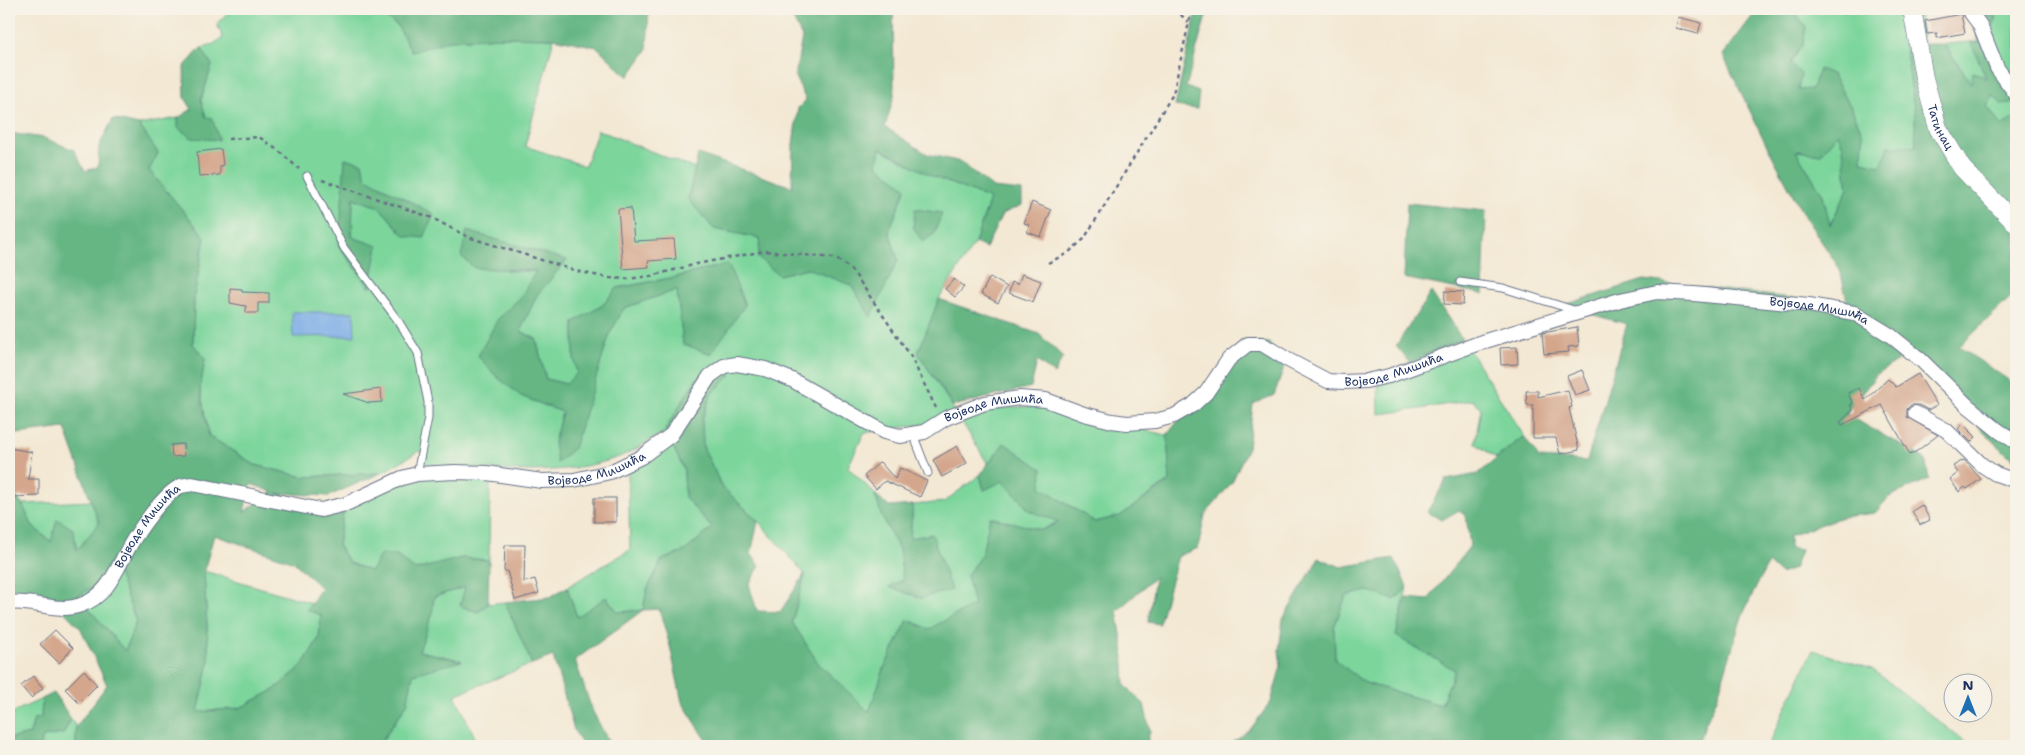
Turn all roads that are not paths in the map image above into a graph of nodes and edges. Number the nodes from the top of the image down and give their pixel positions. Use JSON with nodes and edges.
{"nodes":[{"id":1,"x":1912,"y":9,"type":"edge"},
{"id":2,"x":1968,"y":9,"type":"edge"},
{"id":3,"x":2016,"y":94,"type":"edge"},
{"id":4,"x":308,"y":176,"type":"road end"},
{"id":5,"x":2016,"y":224,"type":"edge"},
{"id":6,"x":1460,"y":282,"type":"dead end"},
{"id":7,"x":1582,"y":313,"type":"junction"},
{"id":8,"x":1915,"y":413,"type":"dead end"},
{"id":9,"x":913,"y":434,"type":"junction"},
{"id":10,"x":2016,"y":442,"type":"edge"},
{"id":11,"x":928,"y":473,"type":"dead end"},
{"id":12,"x":417,"y":474,"type":"junction"},
{"id":13,"x":2016,"y":481,"type":"edge"},
{"id":14,"x":9,"y":603,"type":"edge"}],
"edges":[{"from":1,"to":5,"type":"street","name":"Татинац"},
{"from":2,"to":3,"type":"street"},
{"from":4,"to":12,"type":"lane"},
{"from":6,"to":7,"type":"lane"},
{"from":7,"to":9,"type":"street","name":"Војводе Мишића"},
{"from":7,"to":10,"type":"street","name":"Војводе Мишића"},
{"from":8,"to":13,"type":"street"},
{"from":9,"to":11,"type":"lane"},
{"from":9,"to":12,"type":"street","name":"Војводе Мишића"},
{"from":12,"to":14,"type":"street","name":"Војводе Мишића"}]}
